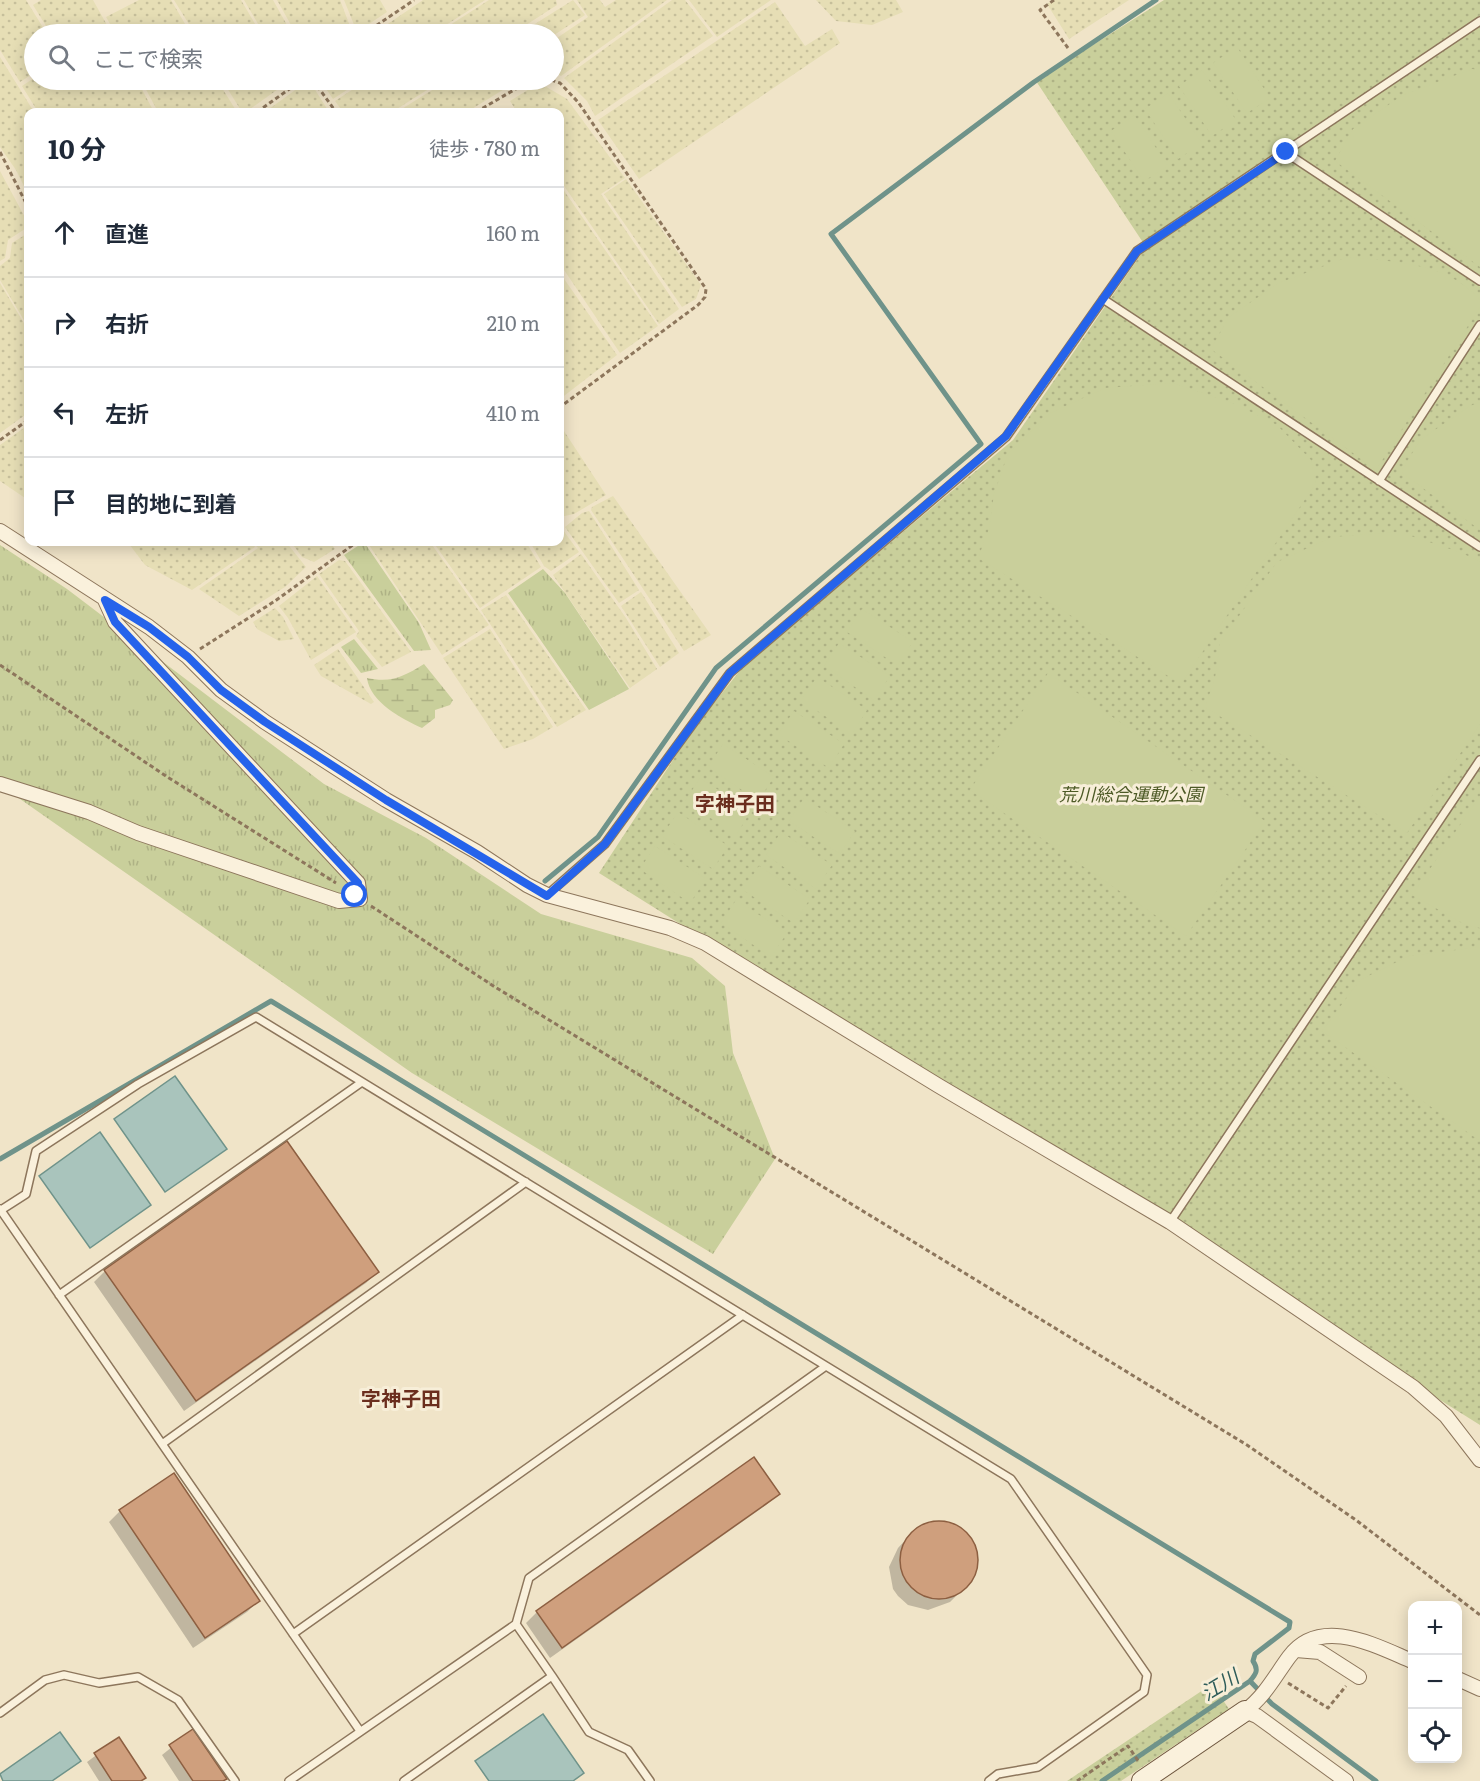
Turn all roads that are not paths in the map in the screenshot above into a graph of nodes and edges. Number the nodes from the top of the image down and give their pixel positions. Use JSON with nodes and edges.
{"nodes":[{"id":1,"x":1480,"y":21,"type":"edge"},
{"id":2,"x":1286,"y":152,"type":"junction"},
{"id":3,"x":1480,"y":281,"type":"edge"},
{"id":4,"x":1103,"y":298,"type":"junction"},
{"id":5,"x":1480,"y":325,"type":"edge"},
{"id":6,"x":1378,"y":481,"type":"junction"},
{"id":7,"x":0,"y":531,"type":"edge"},
{"id":8,"x":1480,"y":547,"type":"edge"},
{"id":9,"x":105,"y":600,"type":"junction"},
{"id":10,"x":1480,"y":760,"type":"edge"},
{"id":11,"x":0,"y":784,"type":"edge"},
{"id":12,"x":547,"y":896,"type":"junction"},
{"id":13,"x":362,"y":1082,"type":"junction"},
{"id":14,"x":526,"y":1182,"type":"junction"},
{"id":15,"x":0,"y":1210,"type":"edge"},
{"id":16,"x":1170,"y":1222,"type":"junction"},
{"id":17,"x":59,"y":1295,"type":"junction"},
{"id":18,"x":743,"y":1315,"type":"junction"},
{"id":19,"x":826,"y":1366,"type":"junction"},
{"id":20,"x":162,"y":1444,"type":"junction"},
{"id":21,"x":1480,"y":1460,"type":"edge"},
{"id":22,"x":516,"y":1624,"type":"junction"},
{"id":23,"x":293,"y":1634,"type":"junction"},
{"id":24,"x":1296,"y":1650,"type":"junction"},
{"id":25,"x":1408,"y":1659,"type":"edge"},
{"id":26,"x":552,"y":1676,"type":"junction"},
{"id":27,"x":1357,"y":1676,"type":"road end"},
{"id":28,"x":1462,"y":1681,"type":"edge"},
{"id":29,"x":1480,"y":1689,"type":"edge"},
{"id":30,"x":1250,"y":1707,"type":"junction"},
{"id":31,"x":0,"y":1713,"type":"edge"},
{"id":32,"x":360,"y":1731,"type":"junction"},
{"id":33,"x":1142,"y":1773,"type":"edge"},
{"id":34,"x":235,"y":1781,"type":"edge"},
{"id":35,"x":289,"y":1781,"type":"edge"},
{"id":36,"x":404,"y":1781,"type":"edge"},
{"id":37,"x":650,"y":1781,"type":"edge"},
{"id":38,"x":989,"y":1781,"type":"edge"},
{"id":39,"x":1346,"y":1781,"type":"edge"}],
"edges":[{"from":1,"to":2,"type":"lane"},
{"from":2,"to":3,"type":"lane"},
{"from":2,"to":4,"type":"lane"},
{"from":4,"to":6,"type":"lane"},
{"from":4,"to":12,"type":"lane"},
{"from":5,"to":6,"type":"lane"},
{"from":6,"to":8,"type":"lane"},
{"from":7,"to":9,"type":"street"},
{"from":9,"to":11,"type":"street"},
{"from":9,"to":12,"type":"street"},
{"from":10,"to":16,"type":"lane"},
{"from":12,"to":16,"type":"street"},
{"from":13,"to":14,"type":"lane"},
{"from":13,"to":15,"type":"lane"},
{"from":13,"to":17,"type":"lane"},
{"from":14,"to":18,"type":"lane"},
{"from":14,"to":20,"type":"lane"},
{"from":15,"to":17,"type":"lane"},
{"from":16,"to":21,"type":"street"},
{"from":17,"to":20,"type":"lane"},
{"from":18,"to":19,"type":"lane"},
{"from":18,"to":23,"type":"lane"},
{"from":19,"to":22,"type":"lane"},
{"from":19,"to":38,"type":"lane"},
{"from":20,"to":23,"type":"lane"},
{"from":22,"to":26,"type":"lane"},
{"from":22,"to":32,"type":"lane"},
{"from":23,"to":32,"type":"lane"},
{"from":24,"to":25,"type":"street"},
{"from":24,"to":27,"type":"street"},
{"from":24,"to":30,"type":"street"},
{"from":26,"to":36,"type":"lane"},
{"from":26,"to":37,"type":"lane"},
{"from":28,"to":29,"type":"street"},
{"from":30,"to":33,"type":"street"},
{"from":30,"to":39,"type":"street"},
{"from":31,"to":34,"type":"lane"},
{"from":32,"to":35,"type":"lane"}]}
